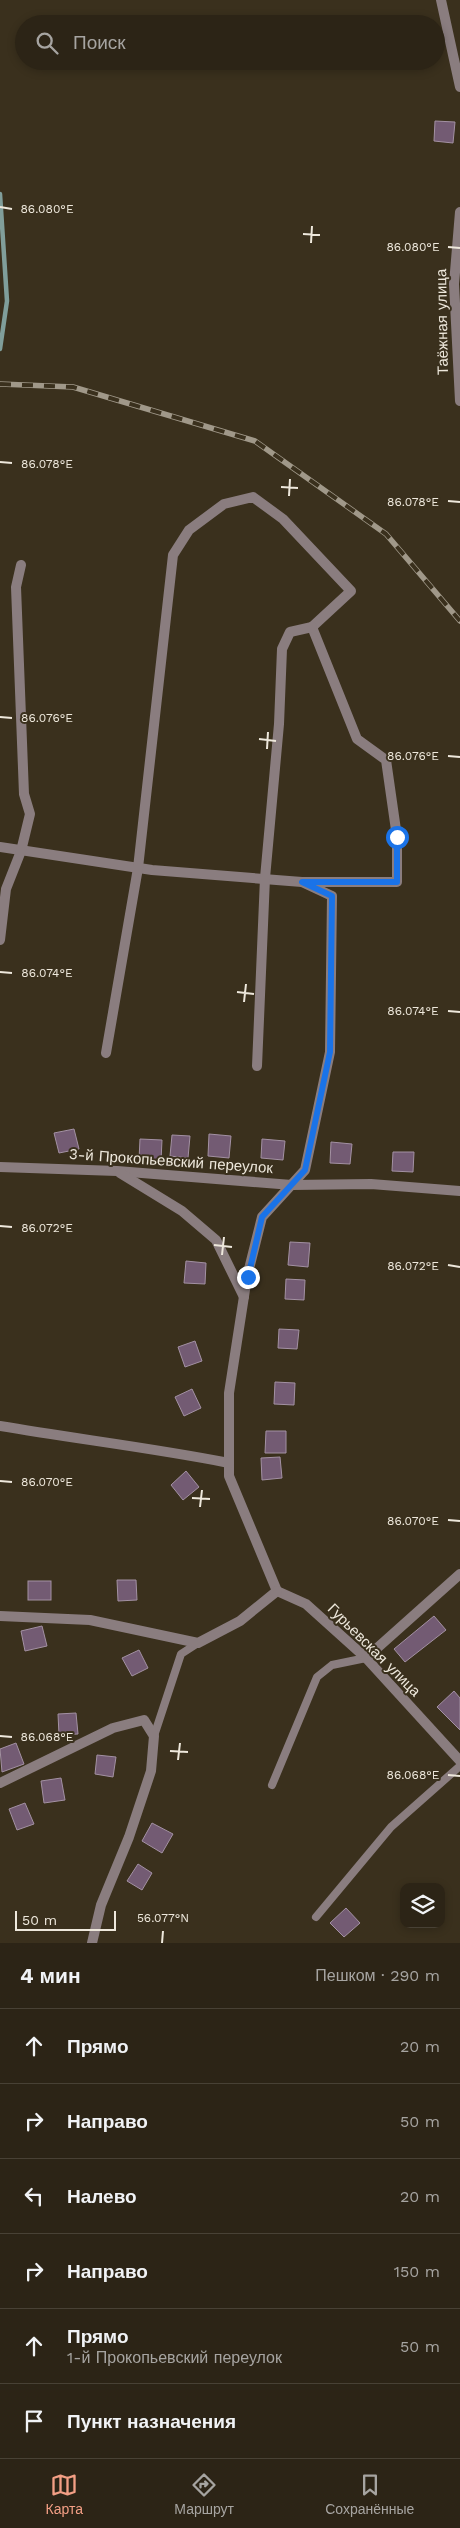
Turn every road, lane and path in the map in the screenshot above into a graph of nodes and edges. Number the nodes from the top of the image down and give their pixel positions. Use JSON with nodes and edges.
{"nodes":[{"id":1,"x":441,"y":0,"type":"edge"},
{"id":2,"x":444,"y":15,"type":"edge"},
{"id":3,"x":445,"y":18,"type":"edge"},
{"id":4,"x":460,"y":87,"type":"edge"},
{"id":5,"x":460,"y":212,"type":"edge"},
{"id":6,"x":460,"y":401,"type":"edge"},
{"id":7,"x":21,"y":565,"type":"dead end"},
{"id":8,"x":312,"y":626,"type":"junction"},
{"id":9,"x":0,"y":847,"type":"edge"},
{"id":10,"x":21,"y":850,"type":"junction"},
{"id":11,"x":138,"y":868,"type":"junction"},
{"id":12,"x":265,"y":878,"type":"junction"},
{"id":13,"x":302,"y":882,"type":"junction"},
{"id":14,"x":0,"y":940,"type":"edge"},
{"id":15,"x":106,"y":1054,"type":"dead end"},
{"id":16,"x":257,"y":1066,"type":"dead end"},
{"id":17,"x":0,"y":1167,"type":"edge"},
{"id":18,"x":117,"y":1171,"type":"junction"},
{"id":19,"x":292,"y":1185,"type":"junction"},
{"id":20,"x":460,"y":1191,"type":"edge"},
{"id":21,"x":244,"y":1297,"type":"junction"},
{"id":22,"x":0,"y":1426,"type":"edge"},
{"id":23,"x":229,"y":1463,"type":"junction"},
{"id":24,"x":460,"y":1574,"type":"edge"},
{"id":25,"x":277,"y":1591,"type":"junction"},
{"id":26,"x":0,"y":1616,"type":"edge"},
{"id":27,"x":198,"y":1643,"type":"junction"},
{"id":28,"x":366,"y":1658,"type":"junction"},
{"id":29,"x":154,"y":1736,"type":"junction"},
{"id":30,"x":460,"y":1761,"type":"edge"},
{"id":31,"x":460,"y":1766,"type":"edge"},
{"id":32,"x":0,"y":1783,"type":"edge"},
{"id":33,"x":272,"y":1785,"type":"dead end"},
{"id":34,"x":316,"y":1918,"type":"dead end"},
{"id":35,"x":92,"y":1943,"type":"edge"}],
"edges":[{"from":1,"to":2,"type":"street"},
{"from":3,"to":4,"type":"street"},
{"from":5,"to":6,"type":"street","name":"Таёжная улица"},
{"from":7,"to":10,"type":"street"},
{"from":8,"to":11,"type":"street"},
{"from":8,"to":12,"type":"street"},
{"from":8,"to":13,"type":"street"},
{"from":9,"to":10,"type":"street"},
{"from":10,"to":11,"type":"street"},
{"from":10,"to":14,"type":"street"},
{"from":11,"to":12,"type":"street"},
{"from":11,"to":15,"type":"street"},
{"from":12,"to":13,"type":"street"},
{"from":12,"to":16,"type":"street"},
{"from":13,"to":19,"type":"street"},
{"from":17,"to":18,"type":"street","name":"3-й Прокопьевский переулок"},
{"from":18,"to":19,"type":"street","name":"3-й Прокопьевский переулок"},
{"from":18,"to":21,"type":"street"},
{"from":19,"to":20,"type":"street","name":"3-й Прокопьевский переулок"},
{"from":19,"to":21,"type":"street"},
{"from":21,"to":23,"type":"street"},
{"from":22,"to":23,"type":"street"},
{"from":23,"to":25,"type":"street"},
{"from":24,"to":28,"type":"street"},
{"from":25,"to":27,"type":"street"},
{"from":25,"to":28,"type":"street","name":"Гурьевская улица"},
{"from":26,"to":27,"type":"street"},
{"from":27,"to":29,"type":"lane"},
{"from":28,"to":30,"type":"street","name":"Гурьевская улица"},
{"from":28,"to":33,"type":"lane"},
{"from":29,"to":32,"type":"street"},
{"from":29,"to":35,"type":"street"},
{"from":31,"to":34,"type":"lane"}]}
